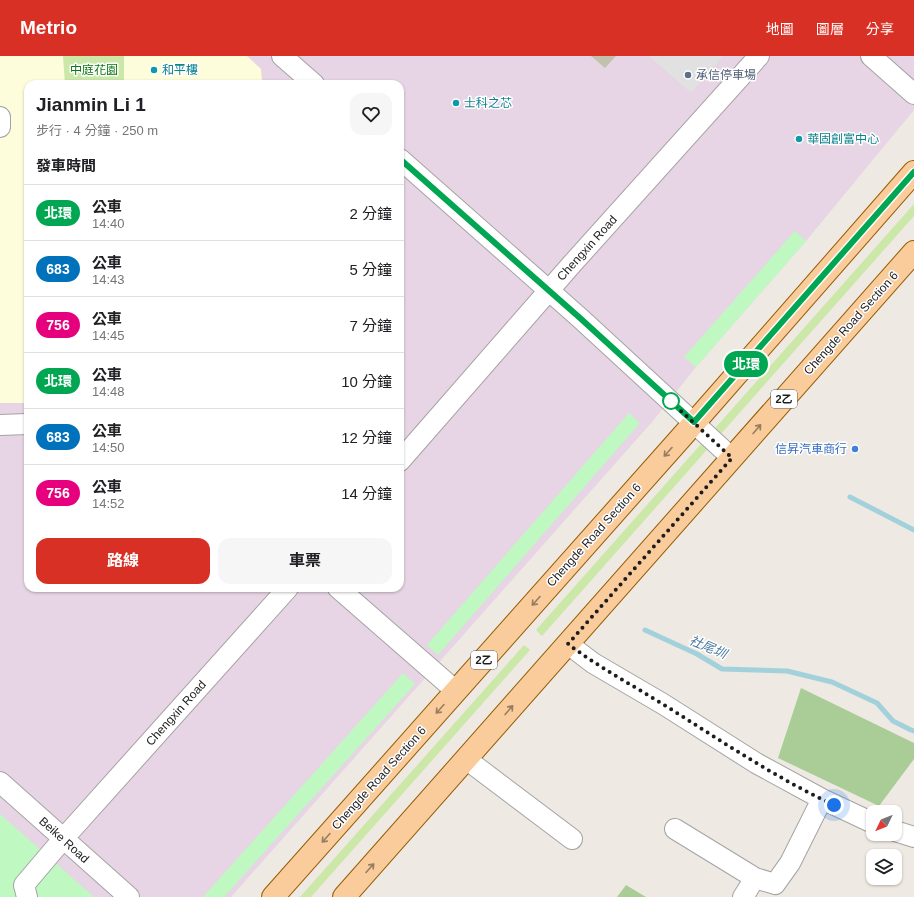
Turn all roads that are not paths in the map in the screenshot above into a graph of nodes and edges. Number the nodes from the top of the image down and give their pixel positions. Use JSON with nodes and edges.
{"nodes":[{"id":1,"x":282,"y":56,"type":"edge"},
{"id":2,"x":759,"y":56,"type":"edge"},
{"id":3,"x":871,"y":56,"type":"edge"},
{"id":4,"x":309,"y":80,"type":"edge"},
{"id":5,"x":914,"y":94,"type":"edge"},
{"id":6,"x":0,"y":117,"type":"edge"},
{"id":7,"x":0,"y":127,"type":"edge"},
{"id":8,"x":404,"y":163,"type":"edge"},
{"id":9,"x":914,"y":172,"type":"edge"},
{"id":10,"x":914,"y":252,"type":"edge"},
{"id":11,"x":549,"y":291,"type":"junction"},
{"id":12,"x":694,"y":422,"type":"junction"},
{"id":13,"x":24,"y":424,"type":"edge"},
{"id":14,"x":0,"y":425,"type":"edge"},
{"id":15,"x":404,"y":455,"type":"edge"},
{"id":16,"x":732,"y":458,"type":"junction"},
{"id":17,"x":284,"y":592,"type":"edge"},
{"id":18,"x":343,"y":592,"type":"edge"},
{"id":19,"x":568,"y":644,"type":"junction"},
{"id":20,"x":456,"y":690,"type":"junction"},
{"id":21,"x":466,"y":759,"type":"junction"},
{"id":22,"x":0,"y":782,"type":"edge"},
{"id":23,"x":822,"y":799,"type":"junction"},
{"id":24,"x":866,"y":820,"type":"edge"},
{"id":25,"x":674,"y":830,"type":"dead end"},
{"id":26,"x":902,"y":834,"type":"edge"},
{"id":27,"x":914,"y":838,"type":"edge"},
{"id":28,"x":63,"y":839,"type":"junction"},
{"id":29,"x":572,"y":839,"type":"dead end"},
{"id":30,"x":755,"y":878,"type":"junction"},
{"id":31,"x":27,"y":897,"type":"edge"},
{"id":32,"x":129,"y":897,"type":"edge"},
{"id":33,"x":273,"y":897,"type":"edge"},
{"id":34,"x":344,"y":897,"type":"edge"},
{"id":35,"x":743,"y":897,"type":"edge"}],
"edges":[{"from":1,"to":4,"type":"street"},
{"from":2,"to":11,"type":"street","name":"Chengxin Road"},
{"from":3,"to":5,"type":"street"},
{"from":6,"to":7,"type":"street"},
{"from":8,"to":11,"type":"street"},
{"from":9,"to":12,"type":"main road","name":"Chengde Road Section 6","number":"2乙"},
{"from":16,"to":10,"type":"main road","name":"Chengde Road Section 6","number":"2乙","one_way":true},
{"from":11,"to":12,"type":"street"},
{"from":11,"to":15,"type":"street","name":"Chengxin Road"},
{"from":12,"to":16,"type":"street"},
{"from":12,"to":20,"type":"main road","name":"Chengde Road Section 6","number":"2乙","one_way":true},
{"from":13,"to":14,"type":"street"},
{"from":16,"to":19,"type":"main road","name":"Chengde Road Section 6","number":"2乙"},
{"from":17,"to":28,"type":"street","name":"Chengxin Road"},
{"from":18,"to":20,"type":"street"},
{"from":21,"to":19,"type":"main road","name":"Chengde Road Section 6","number":"2乙","one_way":true},
{"from":19,"to":23,"type":"street"},
{"from":20,"to":33,"type":"main road","name":"Chengde Road Section 6","number":"2乙","one_way":true},
{"from":21,"to":29,"type":"street"},
{"from":34,"to":21,"type":"main road","name":"Chengde Road Section 6","number":"2乙","one_way":true},
{"from":22,"to":28,"type":"street","name":"Beike Road"},
{"from":23,"to":24,"type":"street"},
{"from":23,"to":30,"type":"street"},
{"from":25,"to":30,"type":"street"},
{"from":26,"to":27,"type":"street"},
{"from":28,"to":31,"type":"street","name":"Chengxin Road"},
{"from":28,"to":32,"type":"street","name":"Beike Road"},
{"from":30,"to":35,"type":"street"}]}
